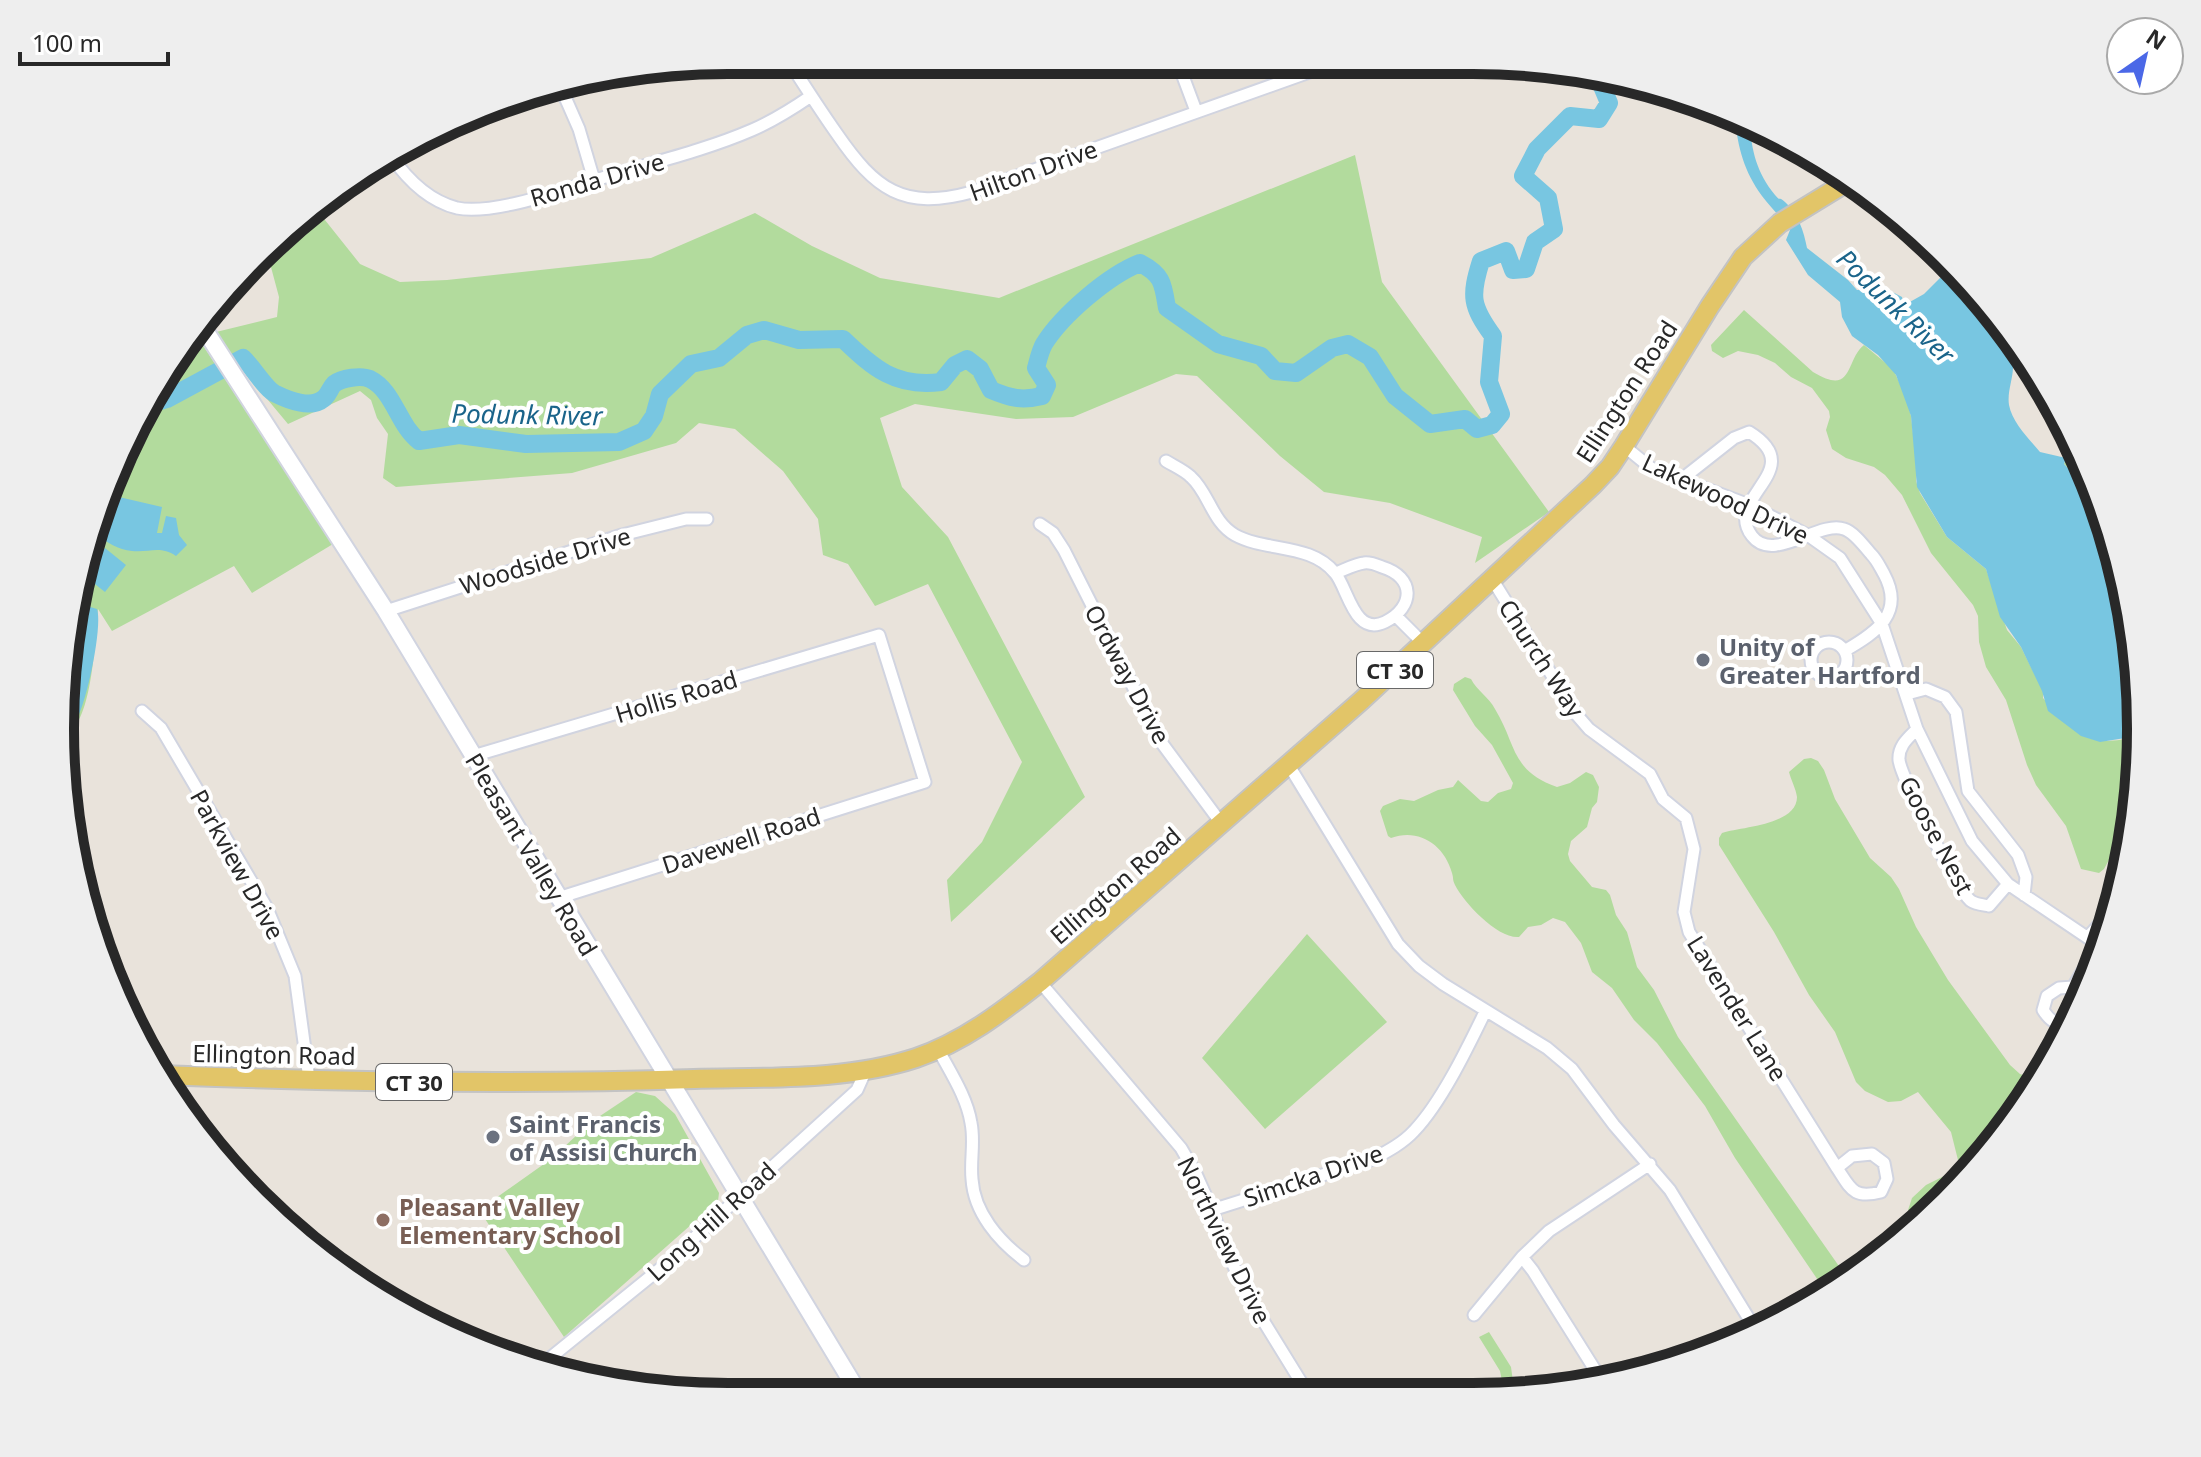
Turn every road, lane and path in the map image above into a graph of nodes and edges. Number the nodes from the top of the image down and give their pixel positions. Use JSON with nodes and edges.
{"nodes":[{"id":1,"x":797,"y":74,"type":"edge"},
{"id":2,"x":1182,"y":74,"type":"edge"},
{"id":3,"x":1303,"y":74,"type":"edge"},
{"id":4,"x":564,"y":95,"type":"edge"},
{"id":5,"x":811,"y":96,"type":"junction"},
{"id":6,"x":1196,"y":111,"type":"junction"},
{"id":7,"x":397,"y":164,"type":"edge"},
{"id":8,"x":594,"y":180,"type":"junction"},
{"id":9,"x":1839,"y":186,"type":"edge"},
{"id":10,"x":207,"y":333,"type":"edge"},
{"id":11,"x":1624,"y":446,"type":"junction"},
{"id":12,"x":1166,"y":461,"type":"dead end"},
{"id":13,"x":1682,"y":479,"type":"junction"},
{"id":14,"x":1749,"y":505,"type":"junction"},
{"id":15,"x":707,"y":519,"type":"dead end"},
{"id":16,"x":1040,"y":524,"type":"dead end"},
{"id":17,"x":1809,"y":536,"type":"junction"},
{"id":18,"x":1336,"y":573,"type":"junction"},
{"id":19,"x":1492,"y":579,"type":"junction"},
{"id":20,"x":386,"y":611,"type":"junction"},
{"id":21,"x":1396,"y":616,"type":"junction"},
{"id":22,"x":1882,"y":624,"type":"junction"},
{"id":23,"x":1423,"y":643,"type":"junction"},
{"id":24,"x":1846,"y":650,"type":"dead end"},
{"id":25,"x":1907,"y":694,"type":"junction"},
{"id":26,"x":142,"y":711,"type":"dead end"},
{"id":27,"x":1917,"y":729,"type":"junction"},
{"id":28,"x":473,"y":756,"type":"junction"},
{"id":29,"x":1288,"y":764,"type":"junction"},
{"id":30,"x":925,"y":782,"type":"joint"},
{"id":31,"x":1968,"y":791,"type":"junction"},
{"id":32,"x":1663,"y":799,"type":"joint"},
{"id":33,"x":1952,"y":800,"type":"junction"},
{"id":34,"x":1221,"y":823,"type":"junction"},
{"id":35,"x":2008,"y":884,"type":"junction"},
{"id":36,"x":2024,"y":895,"type":"junction"},
{"id":37,"x":558,"y":898,"type":"junction"},
{"id":38,"x":2095,"y":929,"type":"edge"},
{"id":39,"x":2088,"y":937,"type":"junction"},
{"id":40,"x":2092,"y":940,"type":"edge"},
{"id":41,"x":1040,"y":982,"type":"junction"},
{"id":42,"x":2073,"y":987,"type":"edge"},
{"id":43,"x":1485,"y":1012,"type":"junction"},
{"id":44,"x":2057,"y":1023,"type":"edge"},
{"id":45,"x":938,"y":1049,"type":"junction"},
{"id":46,"x":866,"y":1070,"type":"junction"},
{"id":47,"x":174,"y":1075,"type":"edge"},
{"id":48,"x":309,"y":1079,"type":"junction"},
{"id":49,"x":668,"y":1080,"type":"junction"},
{"id":50,"x":1650,"y":1164,"type":"junction"},
{"id":51,"x":1837,"y":1168,"type":"junction"},
{"id":52,"x":737,"y":1196,"type":"junction"},
{"id":53,"x":1212,"y":1210,"type":"junction"},
{"id":54,"x":1522,"y":1257,"type":"junction"},
{"id":55,"x":1024,"y":1260,"type":"dead end"},
{"id":56,"x":1474,"y":1315,"type":"dead end"},
{"id":57,"x":1750,"y":1321,"type":"edge"},
{"id":58,"x":550,"y":1358,"type":"edge"},
{"id":59,"x":1596,"y":1371,"type":"edge"},
{"id":60,"x":852,"y":1383,"type":"edge"},
{"id":61,"x":1302,"y":1383,"type":"edge"}],
"edges":[{"from":1,"to":5,"type":"street","name":"Hilton Drive"},
{"from":2,"to":6,"type":"street"},
{"from":3,"to":6,"type":"street","name":"Hilton Drive"},
{"from":4,"to":8,"type":"street"},
{"from":5,"to":6,"type":"street","name":"Hilton Drive"},
{"from":5,"to":8,"type":"street","name":"Ronda Drive"},
{"from":7,"to":8,"type":"street","name":"Ronda Drive"},
{"from":9,"to":11,"type":"main road","name":"Ellington Road","number":"CT 30"},
{"from":10,"to":20,"type":"main road","name":"Pleasant Valley Road"},
{"from":11,"to":13,"type":"street","name":"Lakewood Drive"},
{"from":11,"to":19,"type":"main road","name":"Ellington Road","number":"CT 30"},
{"from":12,"to":18,"type":"street"},
{"from":13,"to":14,"type":"street","name":"Lakewood Drive"},
{"from":13,"to":14,"type":"street"},
{"from":14,"to":17,"type":"street","name":"Lakewood Drive"},
{"from":14,"to":17,"type":"street"},
{"from":15,"to":20,"type":"street","name":"Woodside Drive"},
{"from":16,"to":34,"type":"street","name":"Ordway Drive"},
{"from":17,"to":22,"type":"street","name":"Lakewood Drive"},
{"from":17,"to":22,"type":"street"},
{"from":18,"to":21,"type":"street"},
{"from":18,"to":21,"type":"street"},
{"from":19,"to":23,"type":"main road","name":"Ellington Road","number":"CT 30"},
{"from":19,"to":32,"type":"street","name":"Church Way"},
{"from":20,"to":28,"type":"main road","name":"Pleasant Valley Road"},
{"from":21,"to":23,"type":"street"},
{"from":22,"to":24,"type":"street"},
{"from":22,"to":25,"type":"street","name":"Lakewood Drive"},
{"from":23,"to":29,"type":"main road","name":"Ellington Road","number":"CT 30"},
{"from":25,"to":27,"type":"street","name":"Lakewood Drive"},
{"from":25,"to":31,"type":"street"},
{"from":26,"to":48,"type":"street","name":"Parkview Drive"},
{"from":27,"to":33,"type":"street","name":"Lakewood Drive"},
{"from":27,"to":35,"type":"street","name":"Goose Nest"},
{"from":28,"to":30,"type":"street","name":"Hollis Road"},
{"from":28,"to":37,"type":"main road","name":"Pleasant Valley Road"},
{"from":29,"to":34,"type":"main road","name":"Ellington Road","number":"CT 30"},
{"from":29,"to":43,"type":"street"},
{"from":30,"to":37,"type":"street","name":"Davewell Road"},
{"from":31,"to":33,"type":"street"},
{"from":31,"to":36,"type":"street"},
{"from":32,"to":51,"type":"street","name":"Lavender Lane"},
{"from":33,"to":35,"type":"street","name":"Lakewood Drive"},
{"from":34,"to":41,"type":"main road","name":"Ellington Road","number":"CT 30"},
{"from":35,"to":36,"type":"street","name":"Lakewood Drive"},
{"from":36,"to":39,"type":"street","name":"Lakewood Drive"},
{"from":37,"to":49,"type":"main road","name":"Pleasant Valley Road"},
{"from":38,"to":39,"type":"street"},
{"from":39,"to":40,"type":"street","name":"Lakewood Drive"},
{"from":41,"to":45,"type":"main road","name":"Ellington Road","number":"CT 30"},
{"from":41,"to":53,"type":"street","name":"Northview Drive"},
{"from":42,"to":44,"type":"street"},
{"from":43,"to":50,"type":"street"},
{"from":43,"to":53,"type":"street","name":"Simcka Drive"},
{"from":45,"to":46,"type":"main road","name":"Ellington Road","number":"CT 30"},
{"from":45,"to":55,"type":"street"},
{"from":46,"to":49,"type":"main road","name":"Ellington Road","number":"CT 30"},
{"from":46,"to":52,"type":"street","name":"Long Hill Road"},
{"from":47,"to":48,"type":"main road","name":"Ellington Road","number":"CT 30"},
{"from":48,"to":49,"type":"main road","name":"Ellington Road","number":"CT 30"},
{"from":49,"to":52,"type":"main road","name":"Pleasant Valley Road"},
{"from":50,"to":54,"type":"street"},
{"from":50,"to":57,"type":"street"},
{"from":51,"to":51,"type":"street","name":"Lavender Lane"},
{"from":52,"to":58,"type":"street","name":"Long Hill Road"},
{"from":52,"to":60,"type":"main road","name":"Pleasant Valley Road"},
{"from":53,"to":61,"type":"street","name":"Northview Drive"},
{"from":54,"to":56,"type":"street"},
{"from":54,"to":59,"type":"street"}]}
